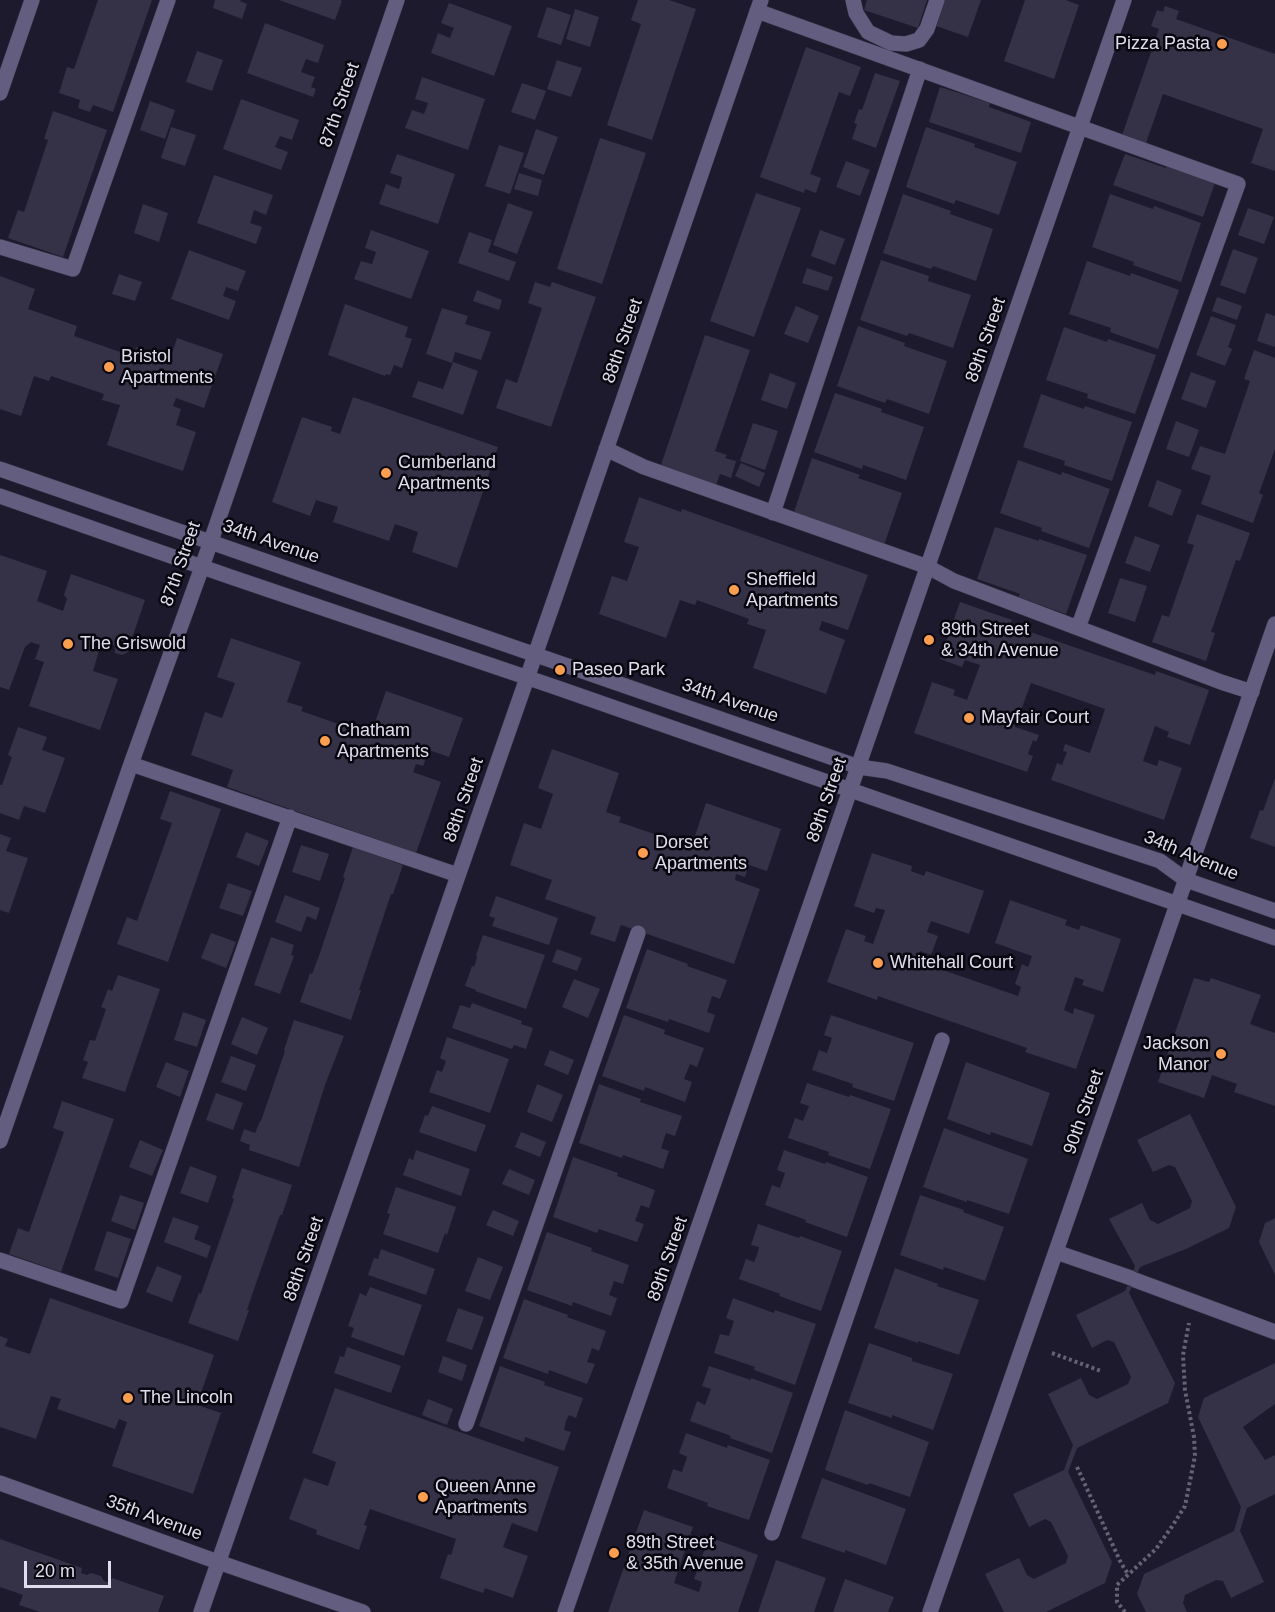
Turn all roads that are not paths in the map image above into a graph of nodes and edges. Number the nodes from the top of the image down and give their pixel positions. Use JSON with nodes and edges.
{"nodes":[{"id":1,"x":32,"y":0,"type":"edge"},
{"id":2,"x":168,"y":0,"type":"edge"},
{"id":3,"x":397,"y":0,"type":"edge"},
{"id":4,"x":853,"y":0,"type":"edge"},
{"id":5,"x":937,"y":0,"type":"edge"},
{"id":6,"x":1124,"y":0,"type":"edge"},
{"id":7,"x":759,"y":5,"type":"edge"},
{"id":8,"x":920,"y":69,"type":"junction"},
{"id":9,"x":0,"y":93,"type":"edge"},
{"id":10,"x":1080,"y":126,"type":"junction"},
{"id":11,"x":0,"y":247,"type":"edge"},
{"id":12,"x":606,"y":449,"type":"junction"},
{"id":13,"x":0,"y":469,"type":"edge"},
{"id":14,"x":0,"y":496,"type":"edge"},
{"id":15,"x":773,"y":513,"type":"junction"},
{"id":16,"x":210,"y":541,"type":"junction"},
{"id":17,"x":202,"y":567,"type":"junction"},
{"id":18,"x":928,"y":567,"type":"junction"},
{"id":19,"x":1275,"y":624,"type":"edge"},
{"id":20,"x":1078,"y":628,"type":"junction"},
{"id":21,"x":536,"y":654,"type":"junction"},
{"id":22,"x":527,"y":678,"type":"junction"},
{"id":23,"x":1252,"y":692,"type":"junction"},
{"id":24,"x":131,"y":764,"type":"junction"},
{"id":25,"x":859,"y":767,"type":"junction"},
{"id":26,"x":850,"y":790,"type":"junction"},
{"id":27,"x":290,"y":817,"type":"junction"},
{"id":28,"x":459,"y":875,"type":"junction"},
{"id":29,"x":1186,"y":880,"type":"junction"},
{"id":30,"x":1177,"y":904,"type":"junction"},
{"id":31,"x":1275,"y":911,"type":"edge"},
{"id":32,"x":638,"y":933,"type":"dead end"},
{"id":33,"x":1275,"y":938,"type":"edge"},
{"id":34,"x":942,"y":1040,"type":"dead end"},
{"id":35,"x":0,"y":1141,"type":"edge"},
{"id":36,"x":1056,"y":1252,"type":"junction"},
{"id":37,"x":0,"y":1260,"type":"edge"},
{"id":38,"x":1275,"y":1332,"type":"edge"},
{"id":39,"x":466,"y":1424,"type":"dead end"},
{"id":40,"x":0,"y":1483,"type":"edge"},
{"id":41,"x":772,"y":1533,"type":"dead end"},
{"id":42,"x":218,"y":1562,"type":"junction"},
{"id":43,"x":201,"y":1612,"type":"edge"},
{"id":44,"x":363,"y":1612,"type":"edge"},
{"id":45,"x":565,"y":1612,"type":"edge"},
{"id":46,"x":930,"y":1612,"type":"edge"}],
"edges":[{"from":1,"to":9,"type":"street"},
{"from":2,"to":11,"type":"street"},
{"from":3,"to":16,"type":"street","name":"87th Street"},
{"from":4,"to":5,"type":"street"},
{"from":6,"to":10,"type":"street","name":"89th Street"},
{"from":7,"to":8,"type":"street"},
{"from":7,"to":12,"type":"street","name":"88th Street"},
{"from":8,"to":10,"type":"street"},
{"from":8,"to":15,"type":"street"},
{"from":10,"to":18,"type":"street","name":"89th Street"},
{"from":10,"to":20,"type":"street"},
{"from":12,"to":15,"type":"street"},
{"from":12,"to":21,"type":"street","name":"88th Street"},
{"from":13,"to":16,"type":"street","name":"34th Avenue"},
{"from":14,"to":17,"type":"street"},
{"from":15,"to":18,"type":"street"},
{"from":16,"to":17,"type":"street","name":"87th Street"},
{"from":16,"to":21,"type":"street","name":"34th Avenue"},
{"from":17,"to":22,"type":"street"},
{"from":17,"to":24,"type":"street","name":"87th Street"},
{"from":18,"to":20,"type":"street"},
{"from":18,"to":25,"type":"street","name":"89th Street"},
{"from":19,"to":23,"type":"street","name":"90th Street"},
{"from":20,"to":23,"type":"street"},
{"from":21,"to":22,"type":"street","name":"88th Street"},
{"from":21,"to":25,"type":"street","name":"34th Avenue"},
{"from":22,"to":26,"type":"street"},
{"from":22,"to":28,"type":"street","name":"88th Street"},
{"from":23,"to":29,"type":"street","name":"90th Street"},
{"from":24,"to":27,"type":"street"},
{"from":24,"to":35,"type":"street","name":"87th Street"},
{"from":25,"to":26,"type":"street","name":"89th Street"},
{"from":25,"to":29,"type":"street","name":"34th Avenue"},
{"from":26,"to":30,"type":"street"},
{"from":26,"to":45,"type":"street","name":"89th Street"},
{"from":27,"to":28,"type":"street"},
{"from":27,"to":37,"type":"street"},
{"from":28,"to":42,"type":"street","name":"88th Street"},
{"from":29,"to":30,"type":"street","name":"90th Street"},
{"from":29,"to":31,"type":"street","name":"34th Avenue"},
{"from":30,"to":33,"type":"street"},
{"from":30,"to":36,"type":"street","name":"90th Street"},
{"from":32,"to":39,"type":"street"},
{"from":34,"to":41,"type":"street"},
{"from":36,"to":38,"type":"street"},
{"from":36,"to":46,"type":"street","name":"90th Street"},
{"from":40,"to":42,"type":"street","name":"35th Avenue"},
{"from":42,"to":43,"type":"street","name":"88th Street"},
{"from":42,"to":44,"type":"street","name":"35th Avenue"}]}
